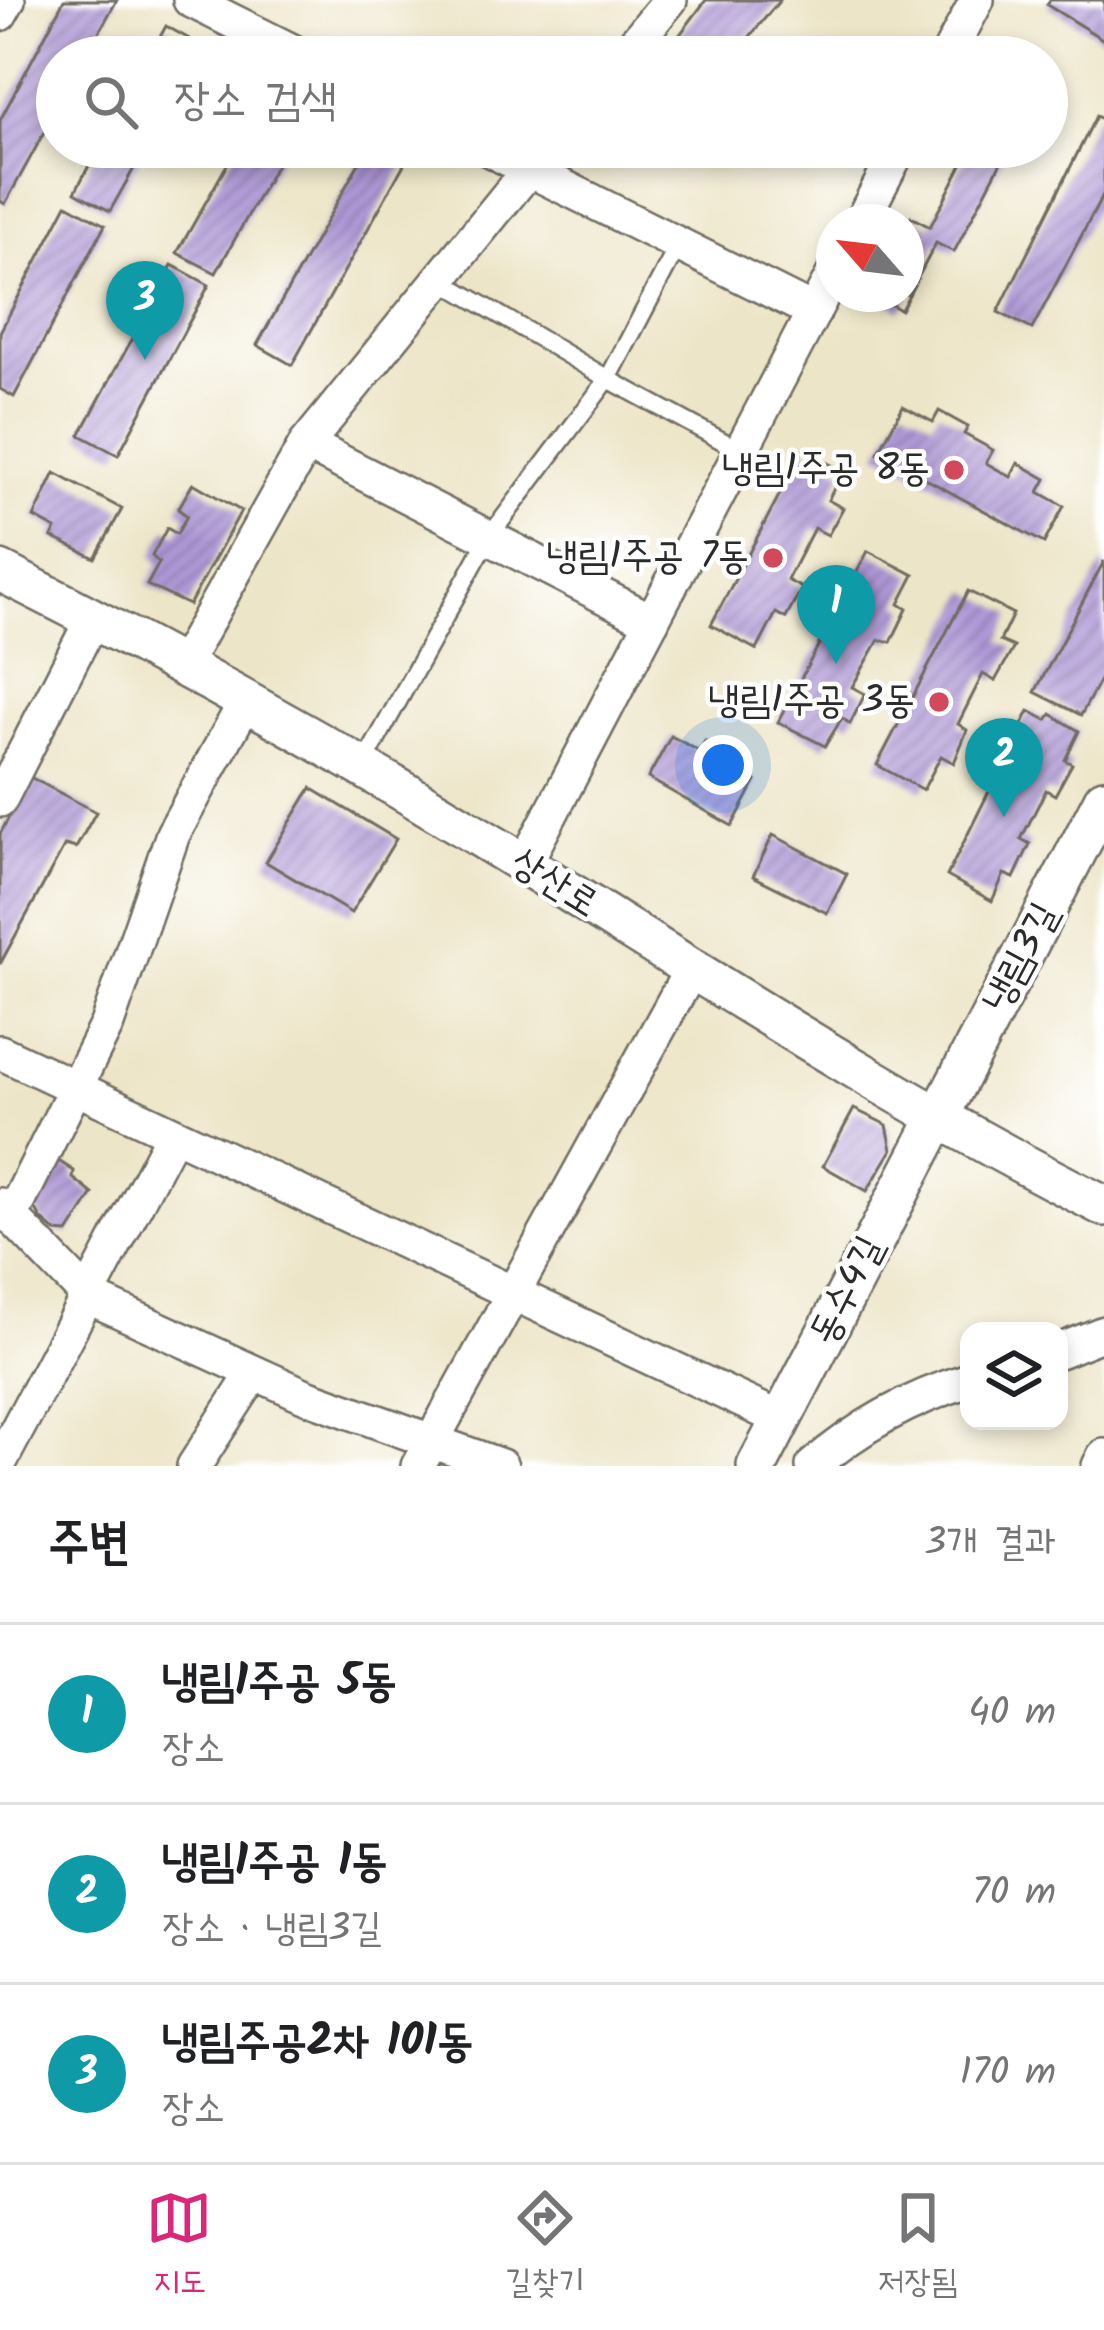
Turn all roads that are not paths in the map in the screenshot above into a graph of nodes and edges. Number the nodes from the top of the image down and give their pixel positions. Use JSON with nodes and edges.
{"nodes":[{"id":1,"x":8,"y":0,"type":"edge"},
{"id":2,"x":190,"y":0,"type":"edge"},
{"id":3,"x":670,"y":0,"type":"edge"},
{"id":4,"x":977,"y":0,"type":"edge"},
{"id":5,"x":0,"y":14,"type":"edge"},
{"id":6,"x":262,"y":36,"type":"edge"},
{"id":7,"x":640,"y":36,"type":"edge"},
{"id":8,"x":958,"y":36,"type":"edge"},
{"id":9,"x":530,"y":168,"type":"edge"},
{"id":10,"x":554,"y":168,"type":"edge"},
{"id":11,"x":889,"y":168,"type":"edge"},
{"id":12,"x":870,"y":204,"type":"edge"},
{"id":13,"x":679,"y":244,"type":"junction"},
{"id":14,"x":439,"y":279,"type":"junction"},
{"id":15,"x":816,"y":308,"type":"edge"},
{"id":16,"x":814,"y":312,"type":"junction"},
{"id":17,"x":608,"y":379,"type":"junction"},
{"id":18,"x":306,"y":444,"type":"junction"},
{"id":19,"x":741,"y":451,"type":"junction"},
{"id":20,"x":489,"y":537,"type":"junction"},
{"id":21,"x":0,"y":571,"type":"edge"},
{"id":22,"x":93,"y":618,"type":"junction"},
{"id":23,"x":652,"y":621,"type":"junction"},
{"id":24,"x":182,"y":666,"type":"junction"},
{"id":25,"x":244,"y":703,"type":"junction"},
{"id":26,"x":362,"y":766,"type":"junction"},
{"id":27,"x":1104,"y":799,"type":"edge"},
{"id":28,"x":0,"y":800,"type":"edge"},
{"id":29,"x":524,"y":865,"type":"junction"},
{"id":30,"x":691,"y":970,"type":"junction"},
{"id":31,"x":0,"y":1052,"type":"edge"},
{"id":32,"x":76,"y":1088,"type":"junction"},
{"id":33,"x":938,"y":1116,"type":"junction"},
{"id":34,"x":173,"y":1134,"type":"junction"},
{"id":35,"x":1104,"y":1206,"type":"edge"},
{"id":36,"x":6,"y":1211,"type":"edge"},
{"id":37,"x":511,"y":1292,"type":"junction"},
{"id":38,"x":88,"y":1297,"type":"junction"},
{"id":39,"x":1104,"y":1333,"type":"edge"},
{"id":40,"x":1068,"y":1347,"type":"edge"},
{"id":41,"x":254,"y":1372,"type":"junction"},
{"id":42,"x":960,"y":1383,"type":"edge"},
{"id":43,"x":783,"y":1420,"type":"junction"},
{"id":44,"x":424,"y":1455,"type":"edge"},
{"id":45,"x":1104,"y":1456,"type":"edge"},
{"id":46,"x":0,"y":1462,"type":"edge"},
{"id":47,"x":194,"y":1466,"type":"edge"},
{"id":48,"x":501,"y":1466,"type":"edge"},
{"id":49,"x":757,"y":1466,"type":"edge"},
{"id":50,"x":813,"y":1466,"type":"edge"},
{"id":51,"x":1099,"y":1466,"type":"edge"}],
"edges":[{"from":1,"to":5,"type":"street"},
{"from":2,"to":6,"type":"street"},
{"from":3,"to":7,"type":"street"},
{"from":4,"to":8,"type":"street"},
{"from":9,"to":14,"type":"street"},
{"from":10,"to":13,"type":"street"},
{"from":11,"to":12,"type":"street"},
{"from":13,"to":16,"type":"street"},
{"from":13,"to":17,"type":"lane"},
{"from":14,"to":17,"type":"lane"},
{"from":14,"to":18,"type":"street"},
{"from":15,"to":16,"type":"street"},
{"from":16,"to":19,"type":"street"},
{"from":17,"to":19,"type":"lane"},
{"from":17,"to":20,"type":"lane"},
{"from":18,"to":20,"type":"street"},
{"from":18,"to":24,"type":"street"},
{"from":19,"to":23,"type":"street"},
{"from":20,"to":23,"type":"street"},
{"from":20,"to":26,"type":"lane"},
{"from":21,"to":22,"type":"street","name":"상산로"},
{"from":22,"to":24,"type":"street","name":"상산로"},
{"from":22,"to":28,"type":"street"},
{"from":23,"to":29,"type":"street"},
{"from":24,"to":25,"type":"street","name":"상산로"},
{"from":25,"to":26,"type":"street","name":"상산로"},
{"from":25,"to":32,"type":"street"},
{"from":26,"to":29,"type":"street","name":"상산로"},
{"from":27,"to":33,"type":"street","name":"냉림3길"},
{"from":29,"to":30,"type":"street","name":"상산로"},
{"from":30,"to":33,"type":"street","name":"상산로"},
{"from":30,"to":37,"type":"street"},
{"from":31,"to":32,"type":"street"},
{"from":32,"to":34,"type":"street"},
{"from":32,"to":36,"type":"street"},
{"from":33,"to":35,"type":"street","name":"상산로"},
{"from":33,"to":43,"type":"street","name":"동수4길"},
{"from":34,"to":37,"type":"street"},
{"from":34,"to":38,"type":"street"},
{"from":36,"to":38,"type":"street"},
{"from":37,"to":43,"type":"street"},
{"from":37,"to":44,"type":"street"},
{"from":38,"to":41,"type":"street"},
{"from":38,"to":46,"type":"street"},
{"from":39,"to":40,"type":"street"},
{"from":41,"to":44,"type":"street"},
{"from":41,"to":47,"type":"street"},
{"from":42,"to":50,"type":"street"},
{"from":43,"to":49,"type":"street","name":"동수4길"},
{"from":44,"to":48,"type":"street"},
{"from":45,"to":51,"type":"street"}]}
